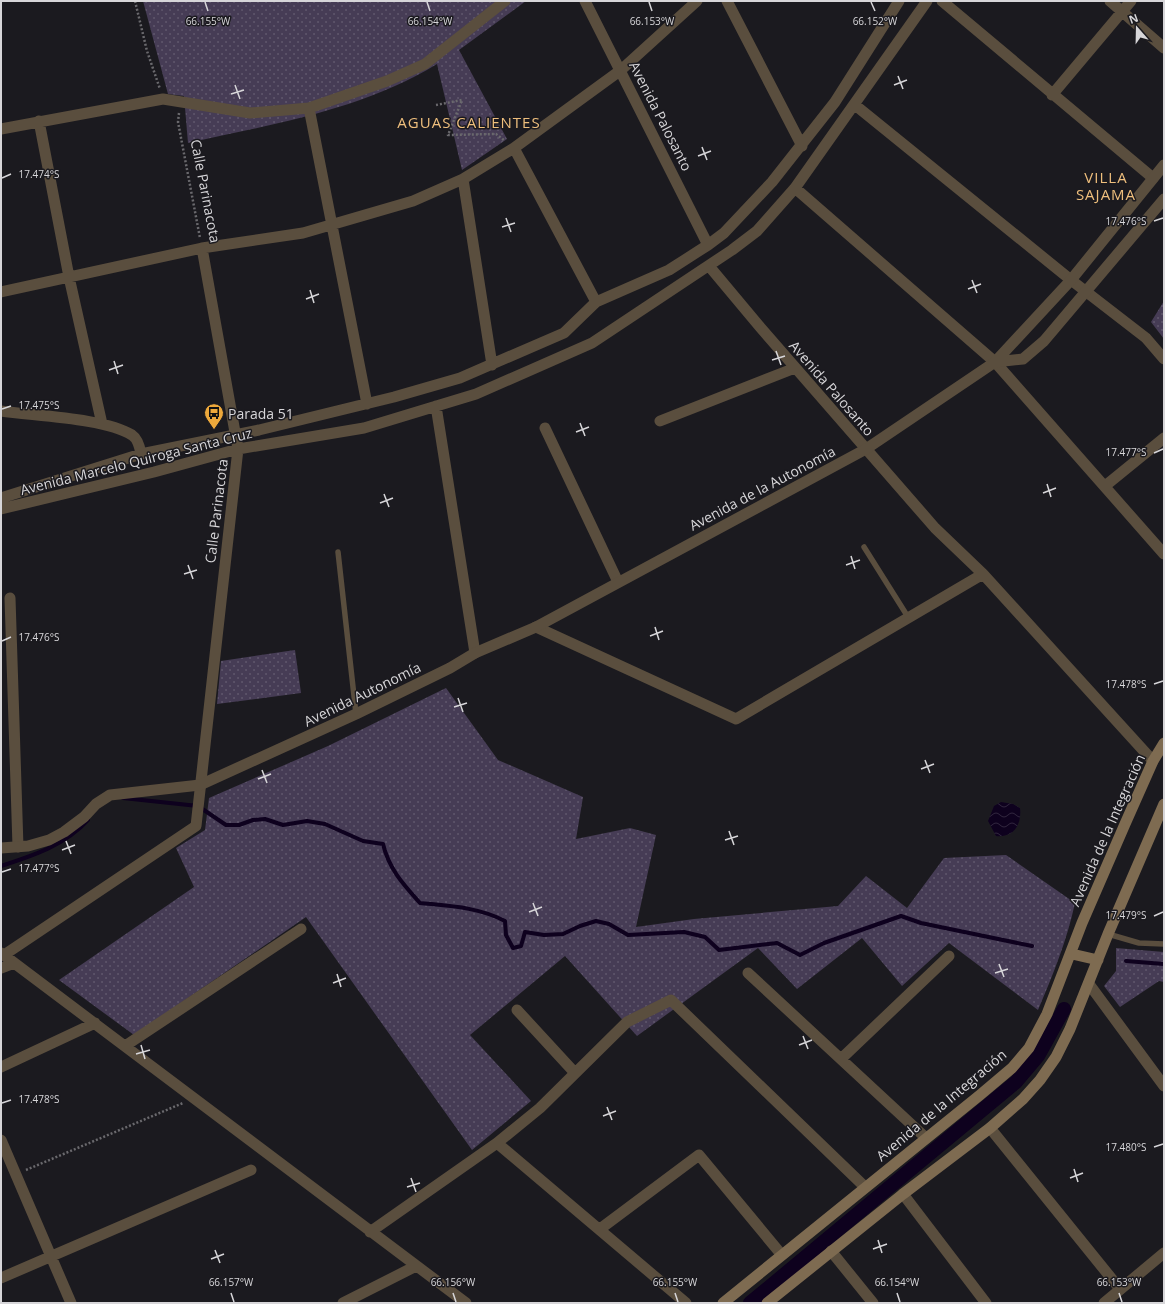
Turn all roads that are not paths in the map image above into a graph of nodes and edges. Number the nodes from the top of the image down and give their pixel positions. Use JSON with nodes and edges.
{"nodes":[{"id":1,"x":505,"y":1,"type":"edge"},
{"id":2,"x":585,"y":1,"type":"edge"},
{"id":3,"x":697,"y":1,"type":"edge"},
{"id":4,"x":727,"y":1,"type":"edge"},
{"id":5,"x":899,"y":1,"type":"edge"},
{"id":6,"x":927,"y":1,"type":"edge"},
{"id":7,"x":942,"y":1,"type":"edge"},
{"id":8,"x":1110,"y":1,"type":"edge"},
{"id":9,"x":1131,"y":1,"type":"edge"},
{"id":10,"x":1122,"y":11,"type":"junction"},
{"id":11,"x":1164,"y":48,"type":"edge"},
{"id":12,"x":621,"y":70,"type":"junction"},
{"id":13,"x":1052,"y":95,"type":"junction"},
{"id":14,"x":854,"y":105,"type":"junction"},
{"id":15,"x":309,"y":108,"type":"junction"},
{"id":16,"x":39,"y":121,"type":"junction"},
{"id":17,"x":1,"y":129,"type":"edge"},
{"id":18,"x":802,"y":146,"type":"junction"},
{"id":19,"x":514,"y":148,"type":"junction"},
{"id":20,"x":1164,"y":165,"type":"edge"},
{"id":21,"x":1153,"y":178,"type":"junction"},
{"id":22,"x":463,"y":179,"type":"junction"},
{"id":23,"x":795,"y":188,"type":"junction"},
{"id":24,"x":1164,"y":199,"type":"edge"},
{"id":25,"x":332,"y":224,"type":"junction"},
{"id":26,"x":708,"y":245,"type":"junction"},
{"id":27,"x":202,"y":248,"type":"junction"},
{"id":28,"x":709,"y":266,"type":"junction"},
{"id":29,"x":69,"y":277,"type":"junction"},
{"id":30,"x":1071,"y":280,"type":"junction"},
{"id":31,"x":1084,"y":291,"type":"junction"},
{"id":32,"x":1,"y":292,"type":"edge"},
{"id":33,"x":596,"y":302,"type":"junction"},
{"id":34,"x":1164,"y":359,"type":"edge"},
{"id":35,"x":995,"y":362,"type":"junction"},
{"id":36,"x":492,"y":365,"type":"junction"},
{"id":37,"x":795,"y":368,"type":"junction"},
{"id":38,"x":366,"y":404,"type":"junction"},
{"id":39,"x":436,"y":406,"type":"junction"},
{"id":40,"x":1,"y":411,"type":"edge"},
{"id":41,"x":660,"y":421,"type":"dead end"},
{"id":42,"x":102,"y":424,"type":"junction"},
{"id":43,"x":545,"y":428,"type":"dead end"},
{"id":44,"x":235,"y":435,"type":"junction"},
{"id":45,"x":1164,"y":438,"type":"edge"},
{"id":46,"x":238,"y":449,"type":"junction"},
{"id":47,"x":866,"y":449,"type":"junction"},
{"id":48,"x":141,"y":454,"type":"junction"},
{"id":49,"x":1105,"y":486,"type":"junction"},
{"id":50,"x":1,"y":498,"type":"edge"},
{"id":51,"x":1,"y":509,"type":"edge"},
{"id":52,"x":864,"y":547,"type":"dead end"},
{"id":53,"x":338,"y":552,"type":"dead end"},
{"id":54,"x":1164,"y":554,"type":"edge"},
{"id":55,"x":983,"y":574,"type":"junction"},
{"id":56,"x":618,"y":582,"type":"junction"},
{"id":57,"x":10,"y":598,"type":"dead end"},
{"id":58,"x":908,"y":617,"type":"junction"},
{"id":59,"x":536,"y":628,"type":"junction"},
{"id":60,"x":475,"y":652,"type":"junction"},
{"id":61,"x":356,"y":714,"type":"junction"},
{"id":62,"x":1164,"y":744,"type":"edge"},
{"id":63,"x":1153,"y":761,"type":"junction"},
{"id":64,"x":200,"y":785,"type":"junction"},
{"id":65,"x":1164,"y":804,"type":"edge"},
{"id":66,"x":18,"y":847,"type":"junction"},
{"id":67,"x":1,"y":848,"type":"edge"},
{"id":68,"x":301,"y":928,"type":"dead end"},
{"id":69,"x":1108,"y":934,"type":"junction"},
{"id":70,"x":1164,"y":944,"type":"edge"},
{"id":71,"x":3,"y":954,"type":"edge"},
{"id":72,"x":1072,"y":954,"type":"junction"},
{"id":73,"x":949,"y":956,"type":"dead end"},
{"id":74,"x":1098,"y":960,"type":"junction"},
{"id":75,"x":14,"y":963,"type":"junction"},
{"id":76,"x":1,"y":968,"type":"edge"},
{"id":77,"x":748,"y":972,"type":"dead end"},
{"id":78,"x":1089,"y":984,"type":"junction"},
{"id":79,"x":517,"y":1010,"type":"dead end"},
{"id":80,"x":95,"y":1023,"type":"junction"},
{"id":81,"x":125,"y":1046,"type":"junction"},
{"id":82,"x":842,"y":1058,"type":"junction"},
{"id":83,"x":1,"y":1067,"type":"edge"},
{"id":84,"x":575,"y":1073,"type":"junction"},
{"id":85,"x":1164,"y":1086,"type":"edge"},
{"id":86,"x":990,"y":1128,"type":"junction"},
{"id":87,"x":926,"y":1138,"type":"junction"},
{"id":88,"x":1,"y":1140,"type":"edge"},
{"id":89,"x":497,"y":1143,"type":"junction"},
{"id":90,"x":251,"y":1170,"type":"dead end"},
{"id":91,"x":865,"y":1187,"type":"junction"},
{"id":92,"x":902,"y":1194,"type":"junction"},
{"id":93,"x":600,"y":1229,"type":"junction"},
{"id":94,"x":370,"y":1232,"type":"junction"},
{"id":95,"x":831,"y":1251,"type":"junction"},
{"id":96,"x":1164,"y":1253,"type":"edge"},
{"id":97,"x":781,"y":1254,"type":"junction"},
{"id":98,"x":50,"y":1256,"type":"junction"},
{"id":99,"x":416,"y":1266,"type":"junction"},
{"id":100,"x":1,"y":1278,"type":"edge"},
{"id":101,"x":1120,"y":1289,"type":"junction"},
{"id":102,"x":70,"y":1303,"type":"edge"},
{"id":103,"x":343,"y":1303,"type":"edge"},
{"id":104,"x":466,"y":1303,"type":"edge"},
{"id":105,"x":686,"y":1303,"type":"edge"},
{"id":106,"x":723,"y":1303,"type":"edge"},
{"id":107,"x":768,"y":1303,"type":"edge"},
{"id":108,"x":873,"y":1303,"type":"edge"},
{"id":109,"x":986,"y":1303,"type":"edge"},
{"id":110,"x":1104,"y":1303,"type":"edge"}],
"edges":[{"from":1,"to":15,"type":"street"},
{"from":2,"to":12,"type":"street","name":"Avenida Palosanto"},
{"from":3,"to":12,"type":"street"},
{"from":4,"to":18,"type":"street"},
{"from":5,"to":18,"type":"street","name":"Avenida Marcelo Quiroga Santa Cruz"},
{"from":6,"to":14,"type":"street","name":"Avenida Marcelo Quiroga Santa Cruz"},
{"from":7,"to":13,"type":"street"},
{"from":8,"to":10,"type":"street"},
{"from":9,"to":10,"type":"street"},
{"from":10,"to":11,"type":"street"},
{"from":10,"to":13,"type":"street"},
{"from":12,"to":19,"type":"street"},
{"from":12,"to":26,"type":"street","name":"Avenida Palosanto"},
{"from":13,"to":21,"type":"street"},
{"from":14,"to":23,"type":"street","name":"Avenida Marcelo Quiroga Santa Cruz"},
{"from":14,"to":30,"type":"street"},
{"from":15,"to":16,"type":"street"},
{"from":15,"to":25,"type":"street"},
{"from":16,"to":17,"type":"street"},
{"from":16,"to":29,"type":"street"},
{"from":18,"to":26,"type":"street","name":"Avenida Marcelo Quiroga Santa Cruz"},
{"from":19,"to":22,"type":"street"},
{"from":19,"to":33,"type":"street"},
{"from":20,"to":21,"type":"street","name":"Avenida de la Autonomía"},
{"from":21,"to":30,"type":"street","name":"Avenida de la Autonomía"},
{"from":22,"to":25,"type":"street"},
{"from":22,"to":36,"type":"street"},
{"from":23,"to":28,"type":"street","name":"Avenida Marcelo Quiroga Santa Cruz"},
{"from":23,"to":35,"type":"street"},
{"from":24,"to":31,"type":"street","name":"Avenida de la Autonomía"},
{"from":25,"to":27,"type":"street"},
{"from":25,"to":38,"type":"street"},
{"from":26,"to":33,"type":"street","name":"Avenida Marcelo Quiroga Santa Cruz"},
{"from":27,"to":29,"type":"street"},
{"from":27,"to":44,"type":"street","name":"Calle Parinacota"},
{"from":28,"to":37,"type":"street","name":"Avenida Palosanto"},
{"from":28,"to":39,"type":"street","name":"Avenida Marcelo Quiroga Santa Cruz"},
{"from":29,"to":32,"type":"street"},
{"from":29,"to":42,"type":"street"},
{"from":30,"to":31,"type":"street"},
{"from":30,"to":35,"type":"street","name":"Avenida de la Autonomía"},
{"from":31,"to":34,"type":"street"},
{"from":31,"to":35,"type":"street","name":"Avenida de la Autonomía"},
{"from":33,"to":36,"type":"street","name":"Avenida Marcelo Quiroga Santa Cruz"},
{"from":35,"to":47,"type":"street","name":"Avenida de la Autonomía"},
{"from":35,"to":49,"type":"street"},
{"from":36,"to":38,"type":"street","name":"Avenida Marcelo Quiroga Santa Cruz"},
{"from":37,"to":41,"type":"street"},
{"from":37,"to":47,"type":"street","name":"Avenida Palosanto"},
{"from":38,"to":44,"type":"street","name":"Avenida Marcelo Quiroga Santa Cruz"},
{"from":39,"to":46,"type":"street","name":"Avenida Marcelo Quiroga Santa Cruz"},
{"from":39,"to":60,"type":"street"},
{"from":40,"to":42,"type":"street"},
{"from":42,"to":48,"type":"street"},
{"from":43,"to":56,"type":"street"},
{"from":44,"to":46,"type":"street","name":"Calle Parinacota"},
{"from":44,"to":48,"type":"street","name":"Avenida Marcelo Quiroga Santa Cruz"},
{"from":45,"to":49,"type":"street"},
{"from":46,"to":51,"type":"street","name":"Avenida Marcelo Quiroga Santa Cruz"},
{"from":46,"to":64,"type":"street","name":"Calle Parinacota"},
{"from":47,"to":55,"type":"street","name":"Avenida Palosanto"},
{"from":47,"to":56,"type":"street","name":"Avenida de la Autonomía"},
{"from":48,"to":50,"type":"street","name":"Avenida Marcelo Quiroga Santa Cruz"},
{"from":49,"to":54,"type":"street"},
{"from":52,"to":58,"type":"lane"},
{"from":53,"to":61,"type":"lane"},
{"from":55,"to":58,"type":"street"},
{"from":55,"to":63,"type":"street","name":"Avenida Palosanto"},
{"from":56,"to":59,"type":"street","name":"Avenida de la Autonomía"},
{"from":57,"to":66,"type":"street"},
{"from":58,"to":59,"type":"street"},
{"from":59,"to":60,"type":"street","name":"Avenida Autonomía"},
{"from":60,"to":61,"type":"street","name":"Avenida Autonomía"},
{"from":61,"to":64,"type":"street","name":"Avenida Autonomía"},
{"from":62,"to":63,"type":"main road","name":"Avenida de la Integración"},
{"from":63,"to":72,"type":"main road","name":"Avenida de la Integración"},
{"from":64,"to":66,"type":"street","name":"Avenida Autonomía"},
{"from":64,"to":71,"type":"street","name":"Calle Parinacota"},
{"from":65,"to":69,"type":"main road"},
{"from":66,"to":67,"type":"street","name":"Avenida Autonomía"},
{"from":68,"to":81,"type":"street"},
{"from":69,"to":70,"type":"lane"},
{"from":69,"to":74,"type":"main road"},
{"from":71,"to":75,"type":"street"},
{"from":72,"to":74,"type":"main road"},
{"from":72,"to":87,"type":"main road","name":"Avenida de la Integración"},
{"from":73,"to":82,"type":"street"},
{"from":74,"to":78,"type":"main road"},
{"from":75,"to":76,"type":"street"},
{"from":75,"to":80,"type":"street"},
{"from":77,"to":82,"type":"street"},
{"from":78,"to":85,"type":"street"},
{"from":78,"to":86,"type":"main road"},
{"from":79,"to":84,"type":"street"},
{"from":80,"to":81,"type":"street"},
{"from":80,"to":83,"type":"street"},
{"from":81,"to":94,"type":"street"},
{"from":82,"to":87,"type":"street"},
{"from":84,"to":89,"type":"street"},
{"from":84,"to":91,"type":"street"},
{"from":86,"to":92,"type":"main road"},
{"from":86,"to":101,"type":"street"},
{"from":87,"to":91,"type":"main road","name":"Avenida de la Integración"},
{"from":88,"to":98,"type":"street"},
{"from":89,"to":93,"type":"street"},
{"from":89,"to":94,"type":"street"},
{"from":90,"to":98,"type":"street"},
{"from":91,"to":97,"type":"main road","name":"Avenida de la Integración"},
{"from":92,"to":95,"type":"main road"},
{"from":92,"to":109,"type":"street"},
{"from":93,"to":97,"type":"street"},
{"from":93,"to":105,"type":"street"},
{"from":94,"to":99,"type":"street"},
{"from":95,"to":107,"type":"main road"},
{"from":95,"to":108,"type":"street"},
{"from":96,"to":101,"type":"street"},
{"from":97,"to":106,"type":"main road","name":"Avenida de la Integración"},
{"from":98,"to":100,"type":"street"},
{"from":98,"to":102,"type":"street"},
{"from":99,"to":103,"type":"street"},
{"from":99,"to":104,"type":"street"},
{"from":101,"to":110,"type":"street"}]}
